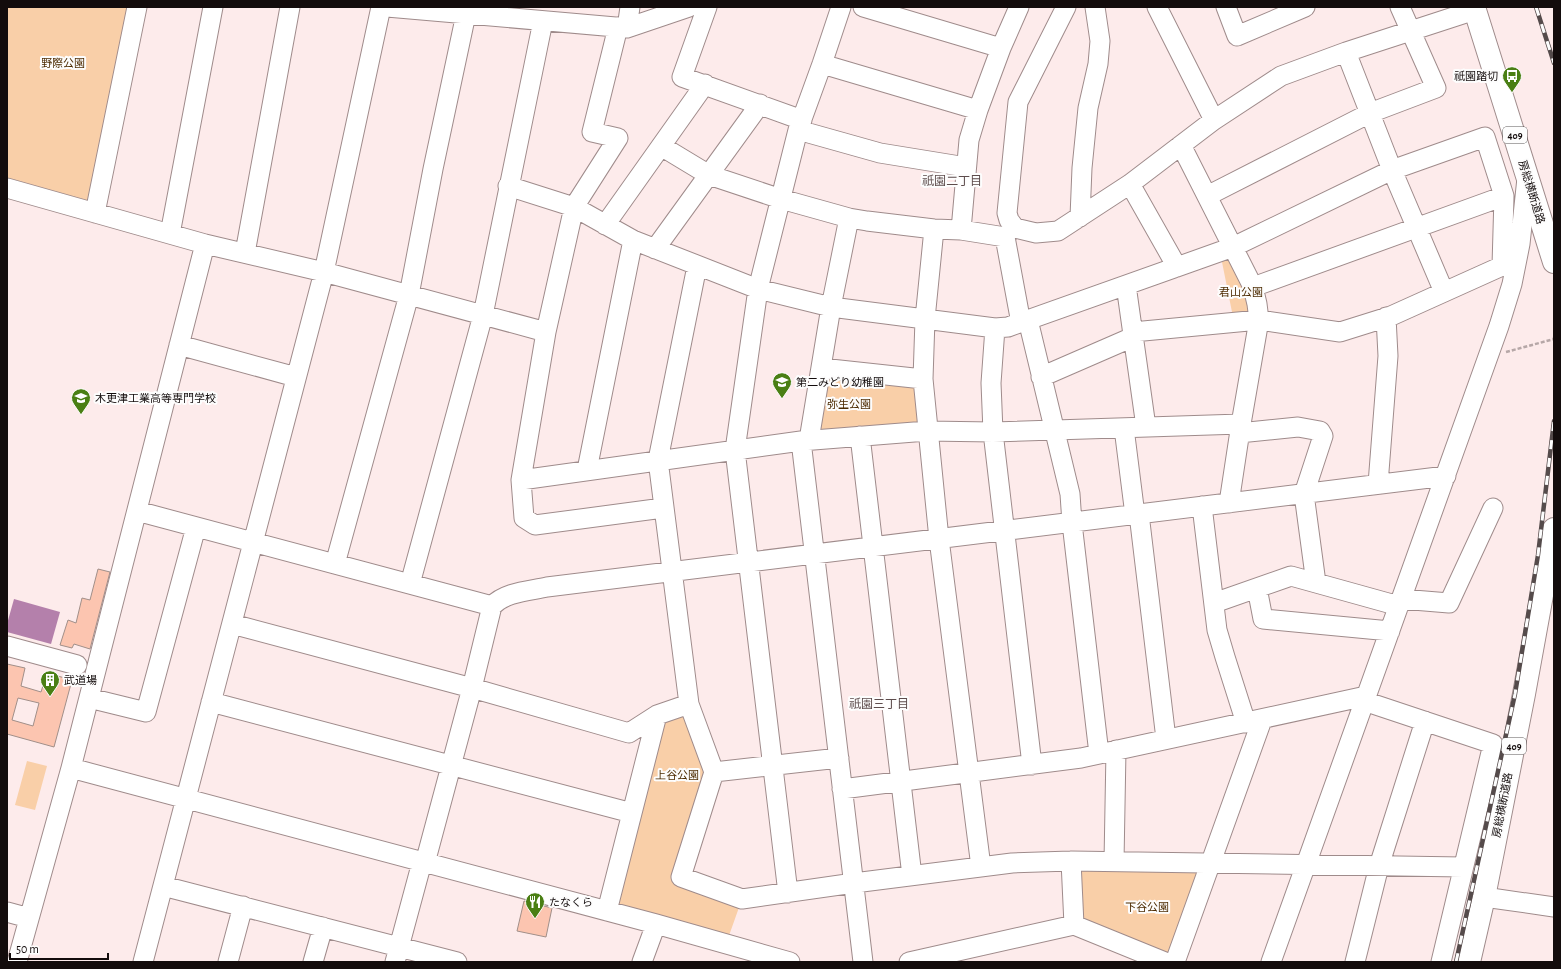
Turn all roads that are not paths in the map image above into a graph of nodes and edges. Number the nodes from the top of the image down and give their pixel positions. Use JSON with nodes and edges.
{"nodes":[{"id":1,"x":137,"y":7,"type":"edge"},
{"id":2,"x":213,"y":7,"type":"edge"},
{"id":3,"x":290,"y":7,"type":"edge"},
{"id":4,"x":381,"y":7,"type":"edge"},
{"id":5,"x":388,"y":7,"type":"edge"},
{"id":6,"x":630,"y":7,"type":"edge"},
{"id":7,"x":689,"y":7,"type":"edge"},
{"id":8,"x":707,"y":7,"type":"edge"},
{"id":9,"x":841,"y":7,"type":"edge"},
{"id":10,"x":863,"y":7,"type":"edge"},
{"id":11,"x":1019,"y":7,"type":"edge"},
{"id":12,"x":1066,"y":7,"type":"edge"},
{"id":13,"x":1157,"y":7,"type":"edge"},
{"id":14,"x":1226,"y":7,"type":"edge"},
{"id":15,"x":1305,"y":7,"type":"edge"},
{"id":16,"x":1400,"y":7,"type":"edge"},
{"id":17,"x":1474,"y":9,"type":"edge"},
{"id":18,"x":1096,"y":10,"type":"edge"},
{"id":19,"x":466,"y":14,"type":"junction"},
{"id":20,"x":543,"y":20,"type":"junction"},
{"id":21,"x":622,"y":27,"type":"junction"},
{"id":22,"x":1410,"y":31,"type":"junction"},
{"id":23,"x":1001,"y":48,"type":"junction"},
{"id":24,"x":1346,"y":52,"type":"junction"},
{"id":25,"x":822,"y":64,"type":"junction"},
{"id":26,"x":705,"y":84,"type":"junction"},
{"id":27,"x":760,"y":104,"type":"junction"},
{"id":28,"x":978,"y":110,"type":"junction"},
{"id":29,"x":1370,"y":113,"type":"junction"},
{"id":30,"x":1214,"y":120,"type":"junction"},
{"id":31,"x":800,"y":125,"type":"junction"},
{"id":32,"x":1181,"y":145,"type":"junction"},
{"id":33,"x":661,"y":146,"type":"junction"},
{"id":34,"x":966,"y":167,"type":"junction"},
{"id":35,"x":1392,"y":170,"type":"junction"},
{"id":36,"x":1527,"y":173,"type":"junction"},
{"id":37,"x":708,"y":175,"type":"junction"},
{"id":38,"x":1130,"y":184,"type":"junction"},
{"id":39,"x":508,"y":186,"type":"junction"},
{"id":40,"x":7,"y":188,"type":"edge"},
{"id":41,"x":1207,"y":196,"type":"junction"},
{"id":42,"x":1504,"y":196,"type":"junction"},
{"id":43,"x":781,"y":199,"type":"junction"},
{"id":44,"x":574,"y":207,"type":"junction"},
{"id":45,"x":95,"y":213,"type":"junction"},
{"id":46,"x":849,"y":218,"type":"junction"},
{"id":47,"x":1080,"y":218,"type":"junction"},
{"id":48,"x":605,"y":224,"type":"junction"},
{"id":49,"x":934,"y":228,"type":"junction"},
{"id":50,"x":1417,"y":228,"type":"junction"},
{"id":51,"x":961,"y":230,"type":"junction"},
{"id":52,"x":170,"y":234,"type":"junction"},
{"id":53,"x":633,"y":240,"type":"junction"},
{"id":54,"x":205,"y":244,"type":"junction"},
{"id":55,"x":1233,"y":247,"type":"junction"},
{"id":56,"x":655,"y":249,"type":"junction"},
{"id":57,"x":245,"y":253,"type":"junction"},
{"id":58,"x":1554,"y":262,"type":"edge"},
{"id":59,"x":697,"y":266,"type":"junction"},
{"id":60,"x":1176,"y":267,"type":"junction"},
{"id":61,"x":324,"y":272,"type":"junction"},
{"id":62,"x":1126,"y":285,"type":"junction"},
{"id":63,"x":1253,"y":287,"type":"junction"},
{"id":64,"x":758,"y":289,"type":"junction"},
{"id":65,"x":1444,"y":292,"type":"junction"},
{"id":66,"x":409,"y":295,"type":"junction"},
{"id":67,"x":831,"y":307,"type":"junction"},
{"id":68,"x":483,"y":314,"type":"junction"},
{"id":69,"x":1386,"y":317,"type":"junction"},
{"id":70,"x":925,"y":319,"type":"junction"},
{"id":71,"x":1259,"y":320,"type":"junction"},
{"id":72,"x":1025,"y":321,"type":"junction"},
{"id":73,"x":995,"y":328,"type":"junction"},
{"id":74,"x":546,"y":332,"type":"junction"},
{"id":75,"x":1133,"y":335,"type":"junction"},
{"id":76,"x":179,"y":345,"type":"junction"},
{"id":77,"x":821,"y":368,"type":"junction"},
{"id":78,"x":1041,"y":376,"type":"junction"},
{"id":79,"x":296,"y":377,"type":"junction"},
{"id":80,"x":923,"y":379,"type":"junction"},
{"id":81,"x":1146,"y":427,"type":"junction"},
{"id":82,"x":1124,"y":428,"type":"junction"},
{"id":83,"x":1240,"y":428,"type":"junction"},
{"id":84,"x":1056,"y":430,"type":"junction"},
{"id":85,"x":928,"y":431,"type":"junction"},
{"id":86,"x":993,"y":432,"type":"junction"},
{"id":87,"x":860,"y":436,"type":"junction"},
{"id":88,"x":805,"y":441,"type":"junction"},
{"id":89,"x":735,"y":450,"type":"junction"},
{"id":90,"x":658,"y":460,"type":"junction"},
{"id":91,"x":587,"y":470,"type":"junction"},
{"id":92,"x":1446,"y":476,"type":"junction"},
{"id":93,"x":521,"y":480,"type":"junction"},
{"id":94,"x":1378,"y":484,"type":"junction"},
{"id":95,"x":1304,"y":494,"type":"junction"},
{"id":96,"x":1229,"y":503,"type":"junction"},
{"id":97,"x":1202,"y":506,"type":"junction"},
{"id":98,"x":663,"y":508,"type":"junction"},
{"id":99,"x":1493,"y":508,"type":"dead end"},
{"id":100,"x":137,"y":511,"type":"junction"},
{"id":101,"x":1137,"y":515,"type":"junction"},
{"id":102,"x":1072,"y":523,"type":"junction"},
{"id":103,"x":196,"y":527,"type":"junction"},
{"id":104,"x":1554,"y":529,"type":"edge"},
{"id":105,"x":1004,"y":531,"type":"junction"},
{"id":106,"x":939,"y":539,"type":"junction"},
{"id":107,"x":253,"y":542,"type":"junction"},
{"id":108,"x":873,"y":547,"type":"junction"},
{"id":109,"x":815,"y":555,"type":"junction"},
{"id":110,"x":748,"y":563,"type":"junction"},
{"id":111,"x":336,"y":564,"type":"junction"},
{"id":112,"x":671,"y":573,"type":"junction"},
{"id":113,"x":1316,"y":583,"type":"junction"},
{"id":114,"x":410,"y":584,"type":"junction"},
{"id":115,"x":1257,"y":588,"type":"junction"},
{"id":116,"x":1214,"y":603,"type":"junction"},
{"id":117,"x":1400,"y":603,"type":"junction"},
{"id":118,"x":492,"y":606,"type":"junction"},
{"id":119,"x":232,"y":624,"type":"junction"},
{"id":120,"x":1390,"y":631,"type":"junction"},
{"id":121,"x":7,"y":646,"type":"edge"},
{"id":122,"x":77,"y":665,"type":"dead end"},
{"id":123,"x":472,"y":688,"type":"junction"},
{"id":124,"x":89,"y":698,"type":"junction"},
{"id":125,"x":1365,"y":699,"type":"junction"},
{"id":126,"x":211,"y":702,"type":"junction"},
{"id":127,"x":689,"y":704,"type":"junction"},
{"id":128,"x":657,"y":715,"type":"junction"},
{"id":129,"x":1254,"y":721,"type":"junction"},
{"id":130,"x":1425,"y":721,"type":"junction"},
{"id":131,"x":629,"y":733,"type":"junction"},
{"id":132,"x":651,"y":739,"type":"junction"},
{"id":133,"x":1166,"y":739,"type":"junction"},
{"id":134,"x":1107,"y":752,"type":"junction"},
{"id":135,"x":839,"y":758,"type":"junction"},
{"id":136,"x":451,"y":765,"type":"junction"},
{"id":137,"x":1032,"y":765,"type":"junction"},
{"id":138,"x":773,"y":766,"type":"junction"},
{"id":139,"x":71,"y":768,"type":"junction"},
{"id":140,"x":714,"y":772,"type":"junction"},
{"id":141,"x":969,"y":773,"type":"junction"},
{"id":142,"x":901,"y":781,"type":"junction"},
{"id":143,"x":842,"y":789,"type":"junction"},
{"id":144,"x":186,"y":800,"type":"junction"},
{"id":145,"x":632,"y":813,"type":"junction"},
{"id":146,"x":1071,"y":861,"type":"junction"},
{"id":147,"x":423,"y":862,"type":"junction"},
{"id":148,"x":1114,"y":862,"type":"junction"},
{"id":149,"x":1211,"y":864,"type":"junction"},
{"id":150,"x":1306,"y":865,"type":"junction"},
{"id":151,"x":1379,"y":866,"type":"junction"},
{"id":152,"x":982,"y":867,"type":"junction"},
{"id":153,"x":1463,"y":867,"type":"junction"},
{"id":154,"x":912,"y":876,"type":"junction"},
{"id":155,"x":854,"y":883,"type":"junction"},
{"id":156,"x":163,"y":886,"type":"junction"},
{"id":157,"x":788,"y":893,"type":"junction"},
{"id":158,"x":1484,"y":897,"type":"junction"},
{"id":159,"x":243,"y":906,"type":"junction"},
{"id":160,"x":1554,"y":907,"type":"edge"},
{"id":161,"x":607,"y":911,"type":"junction"},
{"id":162,"x":7,"y":912,"type":"edge"},
{"id":163,"x":29,"y":918,"type":"junction"},
{"id":164,"x":656,"y":924,"type":"junction"},
{"id":165,"x":1074,"y":925,"type":"junction"},
{"id":166,"x":323,"y":927,"type":"junction"},
{"id":167,"x":397,"y":954,"type":"edge"},
{"id":168,"x":17,"y":962,"type":"edge"},
{"id":169,"x":143,"y":962,"type":"edge"},
{"id":170,"x":228,"y":962,"type":"edge"},
{"id":171,"x":313,"y":962,"type":"edge"},
{"id":172,"x":457,"y":962,"type":"edge"},
{"id":173,"x":642,"y":962,"type":"edge"},
{"id":174,"x":790,"y":962,"type":"edge"},
{"id":175,"x":863,"y":962,"type":"edge"},
{"id":176,"x":909,"y":962,"type":"edge"},
{"id":177,"x":1165,"y":962,"type":"edge"},
{"id":178,"x":1176,"y":962,"type":"edge"},
{"id":179,"x":1270,"y":962,"type":"edge"},
{"id":180,"x":1355,"y":962,"type":"edge"},
{"id":181,"x":1441,"y":962,"type":"edge"},
{"id":182,"x":1469,"y":962,"type":"edge"}],
"edges":[{"from":1,"to":45,"type":"street"},
{"from":2,"to":52,"type":"street"},
{"from":3,"to":57,"type":"street"},
{"from":4,"to":61,"type":"street"},
{"from":5,"to":19,"type":"street"},
{"from":6,"to":21,"type":"street"},
{"from":7,"to":21,"type":"street"},
{"from":8,"to":26,"type":"street"},
{"from":9,"to":25,"type":"street"},
{"from":10,"to":23,"type":"street"},
{"from":11,"to":23,"type":"street"},
{"from":12,"to":18,"type":"street"},
{"from":12,"to":47,"type":"street"},
{"from":13,"to":30,"type":"street"},
{"from":14,"to":15,"type":"street"},
{"from":16,"to":22,"type":"street"},
{"from":17,"to":22,"type":"street"},
{"from":17,"to":36,"type":"highway","name":"房総横断道路","number":"409"},
{"from":18,"to":47,"type":"street"},
{"from":19,"to":20,"type":"street"},
{"from":19,"to":66,"type":"street"},
{"from":20,"to":21,"type":"street"},
{"from":20,"to":39,"type":"street"},
{"from":21,"to":44,"type":"street"},
{"from":22,"to":24,"type":"street"},
{"from":22,"to":29,"type":"street"},
{"from":23,"to":28,"type":"street"},
{"from":24,"to":29,"type":"street"},
{"from":24,"to":30,"type":"street"},
{"from":25,"to":28,"type":"street"},
{"from":25,"to":31,"type":"street"},
{"from":26,"to":27,"type":"street"},
{"from":26,"to":33,"type":"street"},
{"from":27,"to":31,"type":"street"},
{"from":27,"to":37,"type":"street"},
{"from":28,"to":34,"type":"street"},
{"from":29,"to":35,"type":"street"},
{"from":29,"to":41,"type":"street"},
{"from":30,"to":32,"type":"street"},
{"from":31,"to":34,"type":"street"},
{"from":31,"to":43,"type":"street"},
{"from":32,"to":38,"type":"street"},
{"from":32,"to":41,"type":"street"},
{"from":33,"to":37,"type":"street"},
{"from":33,"to":48,"type":"street"},
{"from":34,"to":51,"type":"street"},
{"from":35,"to":42,"type":"street"},
{"from":35,"to":50,"type":"street"},
{"from":35,"to":55,"type":"street"},
{"from":36,"to":58,"type":"highway","name":"房総横断道路","number":"409"},
{"from":36,"to":92,"type":"street"},
{"from":37,"to":43,"type":"street"},
{"from":37,"to":56,"type":"street"},
{"from":38,"to":47,"type":"street"},
{"from":38,"to":60,"type":"street"},
{"from":39,"to":44,"type":"street"},
{"from":39,"to":68,"type":"street"},
{"from":40,"to":45,"type":"street"},
{"from":41,"to":55,"type":"street"},
{"from":42,"to":50,"type":"street"},
{"from":42,"to":65,"type":"street"},
{"from":43,"to":46,"type":"street"},
{"from":43,"to":64,"type":"street"},
{"from":44,"to":48,"type":"street"},
{"from":44,"to":74,"type":"street"},
{"from":45,"to":52,"type":"street"},
{"from":46,"to":49,"type":"street"},
{"from":46,"to":67,"type":"street"},
{"from":48,"to":53,"type":"street"},
{"from":49,"to":51,"type":"street"},
{"from":49,"to":70,"type":"street"},
{"from":50,"to":63,"type":"street"},
{"from":50,"to":65,"type":"street"},
{"from":51,"to":72,"type":"street"},
{"from":52,"to":54,"type":"street"},
{"from":53,"to":56,"type":"street"},
{"from":53,"to":91,"type":"street"},
{"from":54,"to":57,"type":"street"},
{"from":54,"to":76,"type":"street"},
{"from":55,"to":60,"type":"street"},
{"from":55,"to":63,"type":"street"},
{"from":56,"to":59,"type":"street"},
{"from":57,"to":61,"type":"street"},
{"from":59,"to":64,"type":"street"},
{"from":59,"to":90,"type":"street"},
{"from":60,"to":62,"type":"street"},
{"from":61,"to":66,"type":"street"},
{"from":61,"to":79,"type":"street"},
{"from":62,"to":72,"type":"street"},
{"from":62,"to":75,"type":"street"},
{"from":63,"to":71,"type":"street"},
{"from":64,"to":67,"type":"street"},
{"from":64,"to":89,"type":"street"},
{"from":65,"to":69,"type":"street"},
{"from":66,"to":68,"type":"street"},
{"from":66,"to":111,"type":"street"},
{"from":67,"to":70,"type":"street"},
{"from":67,"to":77,"type":"street"},
{"from":68,"to":74,"type":"street"},
{"from":68,"to":114,"type":"street"},
{"from":69,"to":71,"type":"street"},
{"from":69,"to":94,"type":"street"},
{"from":70,"to":73,"type":"street"},
{"from":70,"to":80,"type":"street"},
{"from":71,"to":75,"type":"street"},
{"from":71,"to":83,"type":"street"},
{"from":72,"to":73,"type":"street"},
{"from":72,"to":78,"type":"street"},
{"from":73,"to":86,"type":"street"},
{"from":74,"to":93,"type":"street"},
{"from":75,"to":78,"type":"street"},
{"from":75,"to":81,"type":"street"},
{"from":76,"to":79,"type":"street"},
{"from":76,"to":100,"type":"street"},
{"from":77,"to":80,"type":"street"},
{"from":77,"to":88,"type":"street"},
{"from":78,"to":84,"type":"street"},
{"from":79,"to":107,"type":"street"},
{"from":80,"to":85,"type":"street"},
{"from":81,"to":82,"type":"street"},
{"from":81,"to":83,"type":"street"},
{"from":82,"to":84,"type":"street"},
{"from":82,"to":101,"type":"street"},
{"from":83,"to":95,"type":"street"},
{"from":83,"to":96,"type":"street"},
{"from":84,"to":86,"type":"street"},
{"from":84,"to":102,"type":"street"},
{"from":85,"to":86,"type":"street"},
{"from":85,"to":87,"type":"street"},
{"from":85,"to":106,"type":"street"},
{"from":86,"to":105,"type":"street"},
{"from":87,"to":88,"type":"street"},
{"from":87,"to":108,"type":"street"},
{"from":88,"to":89,"type":"street"},
{"from":88,"to":109,"type":"street"},
{"from":89,"to":90,"type":"street"},
{"from":89,"to":110,"type":"street"},
{"from":90,"to":91,"type":"street"},
{"from":90,"to":98,"type":"street"},
{"from":91,"to":93,"type":"street"},
{"from":92,"to":94,"type":"street"},
{"from":92,"to":117,"type":"street"},
{"from":93,"to":98,"type":"street"},
{"from":94,"to":95,"type":"street"},
{"from":95,"to":96,"type":"street"},
{"from":95,"to":113,"type":"street"},
{"from":96,"to":97,"type":"street"},
{"from":97,"to":101,"type":"street"},
{"from":97,"to":116,"type":"street"},
{"from":98,"to":112,"type":"street"},
{"from":99,"to":117,"type":"street"},
{"from":100,"to":103,"type":"street"},
{"from":100,"to":124,"type":"street"},
{"from":101,"to":102,"type":"street"},
{"from":101,"to":133,"type":"street"},
{"from":102,"to":105,"type":"street"},
{"from":102,"to":134,"type":"street"},
{"from":103,"to":107,"type":"street"},
{"from":103,"to":124,"type":"street"},
{"from":104,"to":158,"type":"highway","name":"房総横断道路","number":"409"},
{"from":105,"to":106,"type":"street"},
{"from":105,"to":137,"type":"street"},
{"from":106,"to":108,"type":"street"},
{"from":106,"to":141,"type":"street"},
{"from":107,"to":111,"type":"street"},
{"from":107,"to":119,"type":"street"},
{"from":108,"to":109,"type":"street"},
{"from":108,"to":142,"type":"street"},
{"from":109,"to":110,"type":"street"},
{"from":109,"to":135,"type":"street"},
{"from":110,"to":112,"type":"street"},
{"from":110,"to":138,"type":"street"},
{"from":111,"to":114,"type":"street"},
{"from":112,"to":118,"type":"street"},
{"from":112,"to":127,"type":"street"},
{"from":113,"to":115,"type":"street"},
{"from":113,"to":117,"type":"street"},
{"from":114,"to":118,"type":"street"},
{"from":115,"to":116,"type":"street"},
{"from":115,"to":120,"type":"street"},
{"from":116,"to":129,"type":"street"},
{"from":117,"to":120,"type":"street"},
{"from":118,"to":123,"type":"street"},
{"from":119,"to":123,"type":"street"},
{"from":119,"to":126,"type":"street"},
{"from":120,"to":125,"type":"street"},
{"from":121,"to":122,"type":"street"},
{"from":123,"to":131,"type":"street"},
{"from":123,"to":136,"type":"street"},
{"from":124,"to":139,"type":"street"},
{"from":125,"to":129,"type":"street"},
{"from":125,"to":130,"type":"street"},
{"from":125,"to":150,"type":"street"},
{"from":126,"to":136,"type":"street"},
{"from":126,"to":144,"type":"street"},
{"from":127,"to":128,"type":"street"},
{"from":127,"to":140,"type":"street"},
{"from":128,"to":131,"type":"street"},
{"from":128,"to":132,"type":"street"},
{"from":129,"to":133,"type":"street"},
{"from":129,"to":149,"type":"street"},
{"from":130,"to":151,"type":"street"},
{"from":130,"to":153,"type":"street"},
{"from":131,"to":132,"type":"street"},
{"from":132,"to":145,"type":"street"},
{"from":133,"to":134,"type":"street"},
{"from":134,"to":137,"type":"street"},
{"from":134,"to":148,"type":"street"},
{"from":135,"to":138,"type":"street"},
{"from":135,"to":143,"type":"street"},
{"from":136,"to":145,"type":"street"},
{"from":136,"to":147,"type":"street"},
{"from":137,"to":141,"type":"street"},
{"from":138,"to":140,"type":"street"},
{"from":138,"to":157,"type":"street"},
{"from":139,"to":144,"type":"street"},
{"from":139,"to":163,"type":"street"},
{"from":140,"to":157,"type":"street"},
{"from":141,"to":142,"type":"street"},
{"from":141,"to":152,"type":"street"},
{"from":142,"to":143,"type":"street"},
{"from":142,"to":154,"type":"street"},
{"from":143,"to":155,"type":"street"},
{"from":144,"to":147,"type":"street"},
{"from":144,"to":156,"type":"street"},
{"from":145,"to":161,"type":"street"},
{"from":146,"to":148,"type":"street"},
{"from":146,"to":152,"type":"street"},
{"from":146,"to":165,"type":"street"},
{"from":147,"to":161,"type":"street"},
{"from":147,"to":167,"type":"street"},
{"from":148,"to":149,"type":"street"},
{"from":149,"to":150,"type":"street"},
{"from":149,"to":178,"type":"street"},
{"from":150,"to":151,"type":"street"},
{"from":150,"to":179,"type":"street"},
{"from":151,"to":153,"type":"street"},
{"from":151,"to":180,"type":"street"},
{"from":152,"to":154,"type":"street"},
{"from":153,"to":181,"type":"street"},
{"from":154,"to":155,"type":"street"},
{"from":155,"to":157,"type":"street"},
{"from":155,"to":175,"type":"street"},
{"from":156,"to":159,"type":"street"},
{"from":156,"to":169,"type":"street"},
{"from":158,"to":160,"type":"street"},
{"from":158,"to":182,"type":"highway","name":"房総横断道路","number":"409"},
{"from":159,"to":166,"type":"street"},
{"from":159,"to":170,"type":"street"},
{"from":161,"to":164,"type":"street"},
{"from":162,"to":163,"type":"street"},
{"from":163,"to":168,"type":"street"},
{"from":164,"to":173,"type":"street"},
{"from":164,"to":174,"type":"street"},
{"from":165,"to":176,"type":"street"},
{"from":165,"to":177,"type":"street"},
{"from":166,"to":167,"type":"street"},
{"from":166,"to":171,"type":"street"},
{"from":167,"to":172,"type":"street"}]}
